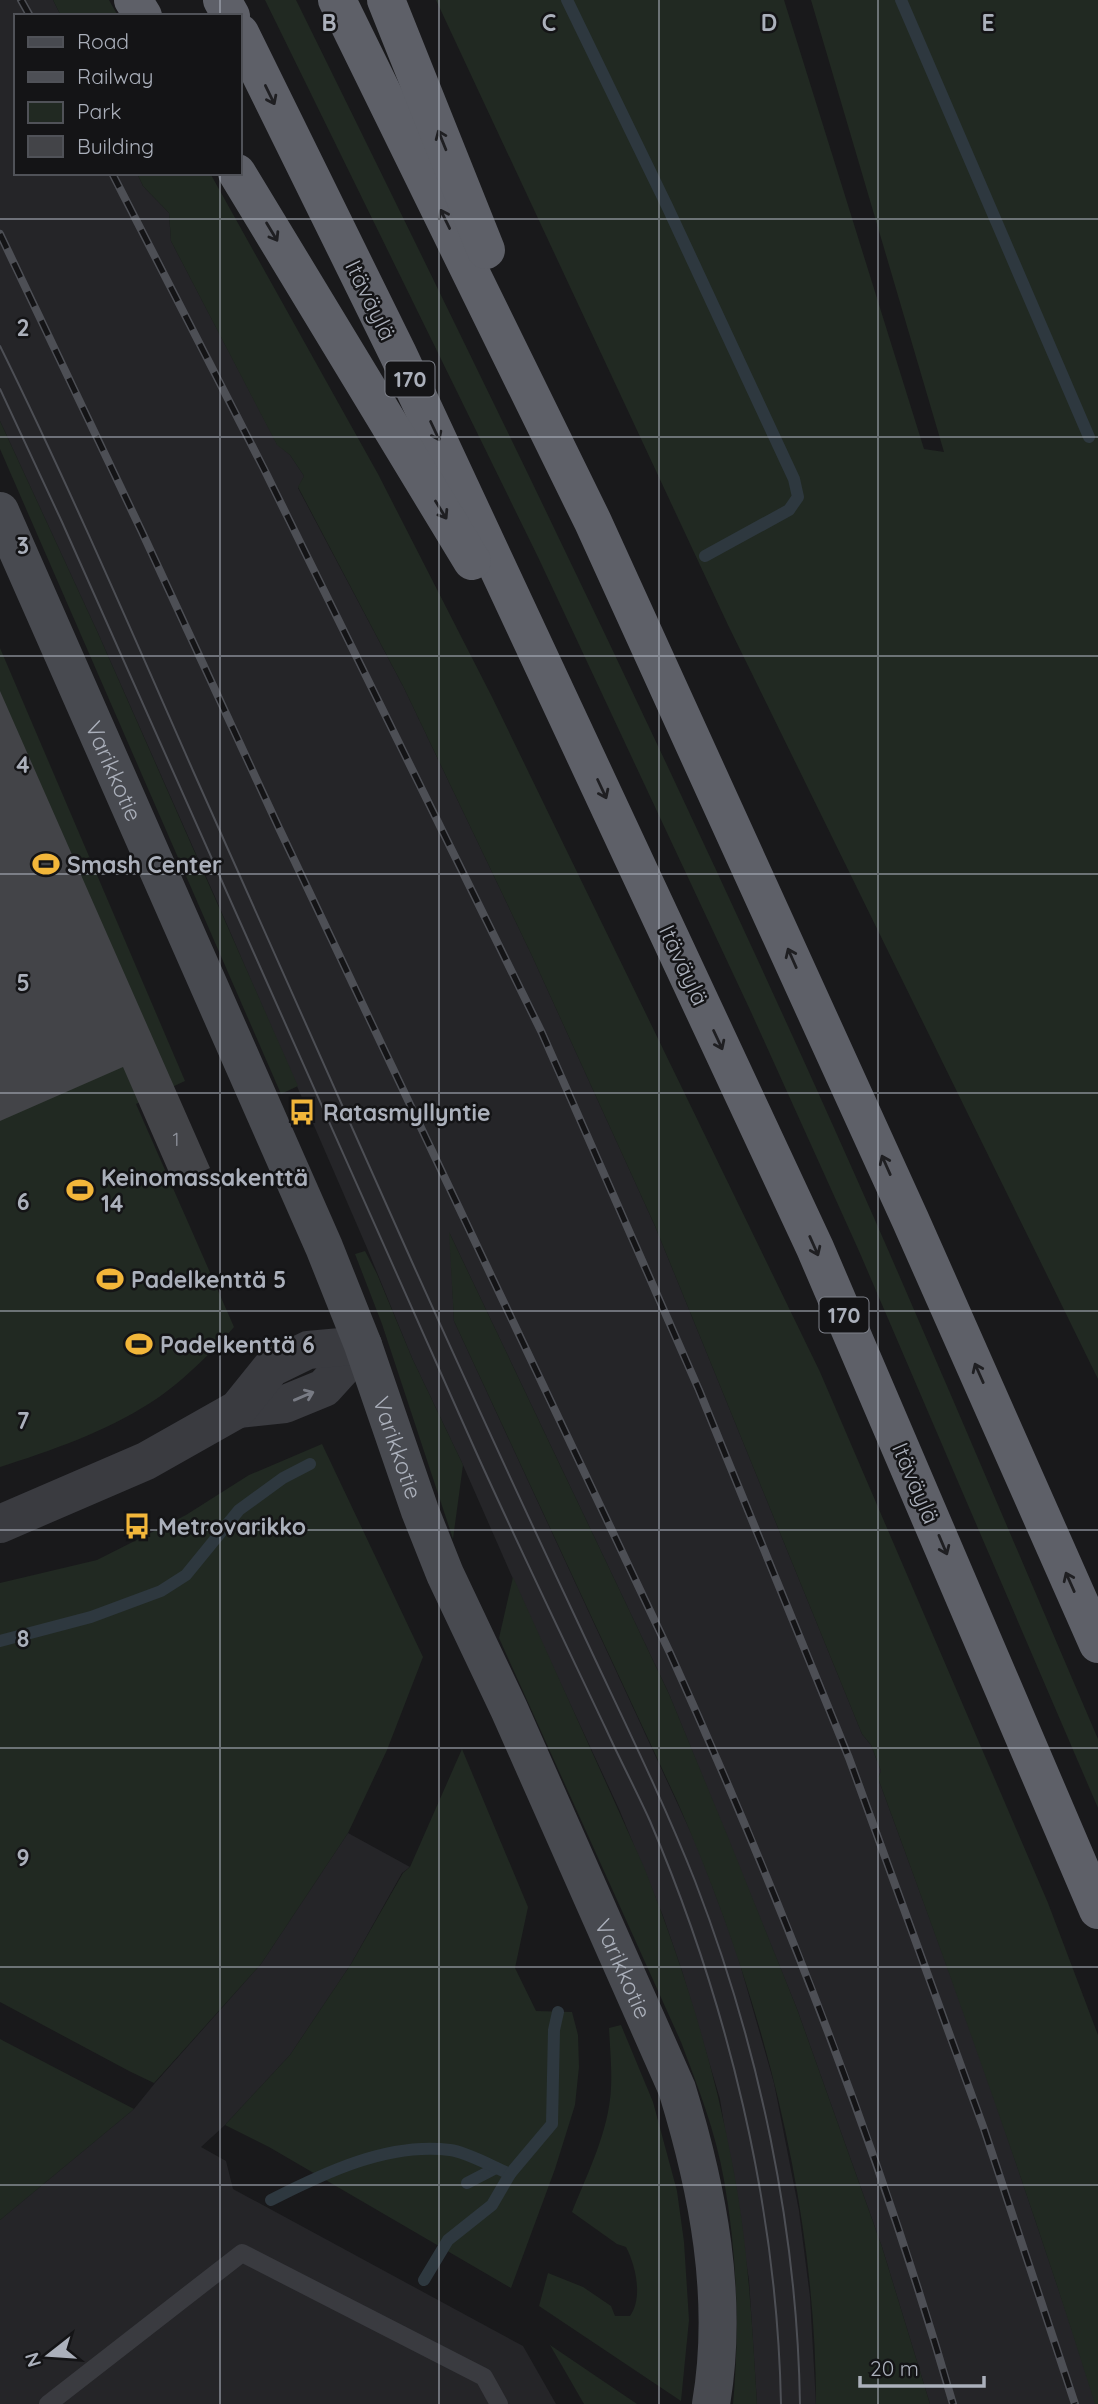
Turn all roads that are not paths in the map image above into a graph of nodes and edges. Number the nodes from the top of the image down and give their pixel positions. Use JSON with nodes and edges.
{"nodes":[{"id":1,"x":337,"y":0,"type":"edge"},
{"id":2,"x":386,"y":0,"type":"edge"},
{"id":3,"x":242,"y":37,"type":"edge"},
{"id":4,"x":238,"y":175,"type":"edge"},
{"id":5,"x":0,"y":511,"type":"edge"},
{"id":6,"x":593,"y":522,"type":"junction"},
{"id":7,"x":574,"y":727,"type":"junction"},
{"id":8,"x":363,"y":1345,"type":"junction"},
{"id":9,"x":0,"y":1524,"type":"edge"},
{"id":10,"x":1098,"y":1644,"type":"edge"},
{"id":11,"x":1098,"y":1910,"type":"edge"},
{"id":12,"x":48,"y":2404,"type":"edge"},
{"id":13,"x":499,"y":2404,"type":"edge"},
{"id":14,"x":711,"y":2404,"type":"edge"}],
"edges":[{"from":6,"to":1,"type":"highway","one_way":true},
{"from":6,"to":2,"type":"highway","one_way":true},
{"from":3,"to":7,"type":"highway","name":"Itäväylä","number":"170","one_way":true},
{"from":4,"to":7,"type":"highway","one_way":true},
{"from":5,"to":8,"type":"main road","name":"Varikkotie"},
{"from":10,"to":6,"type":"highway","one_way":true},
{"from":7,"to":11,"type":"highway","name":"Itäväylä","number":"170","one_way":true},
{"from":8,"to":9,"type":"street"},
{"from":8,"to":14,"type":"main road","name":"Varikkotie"},
{"from":12,"to":13,"type":"lane"}]}
